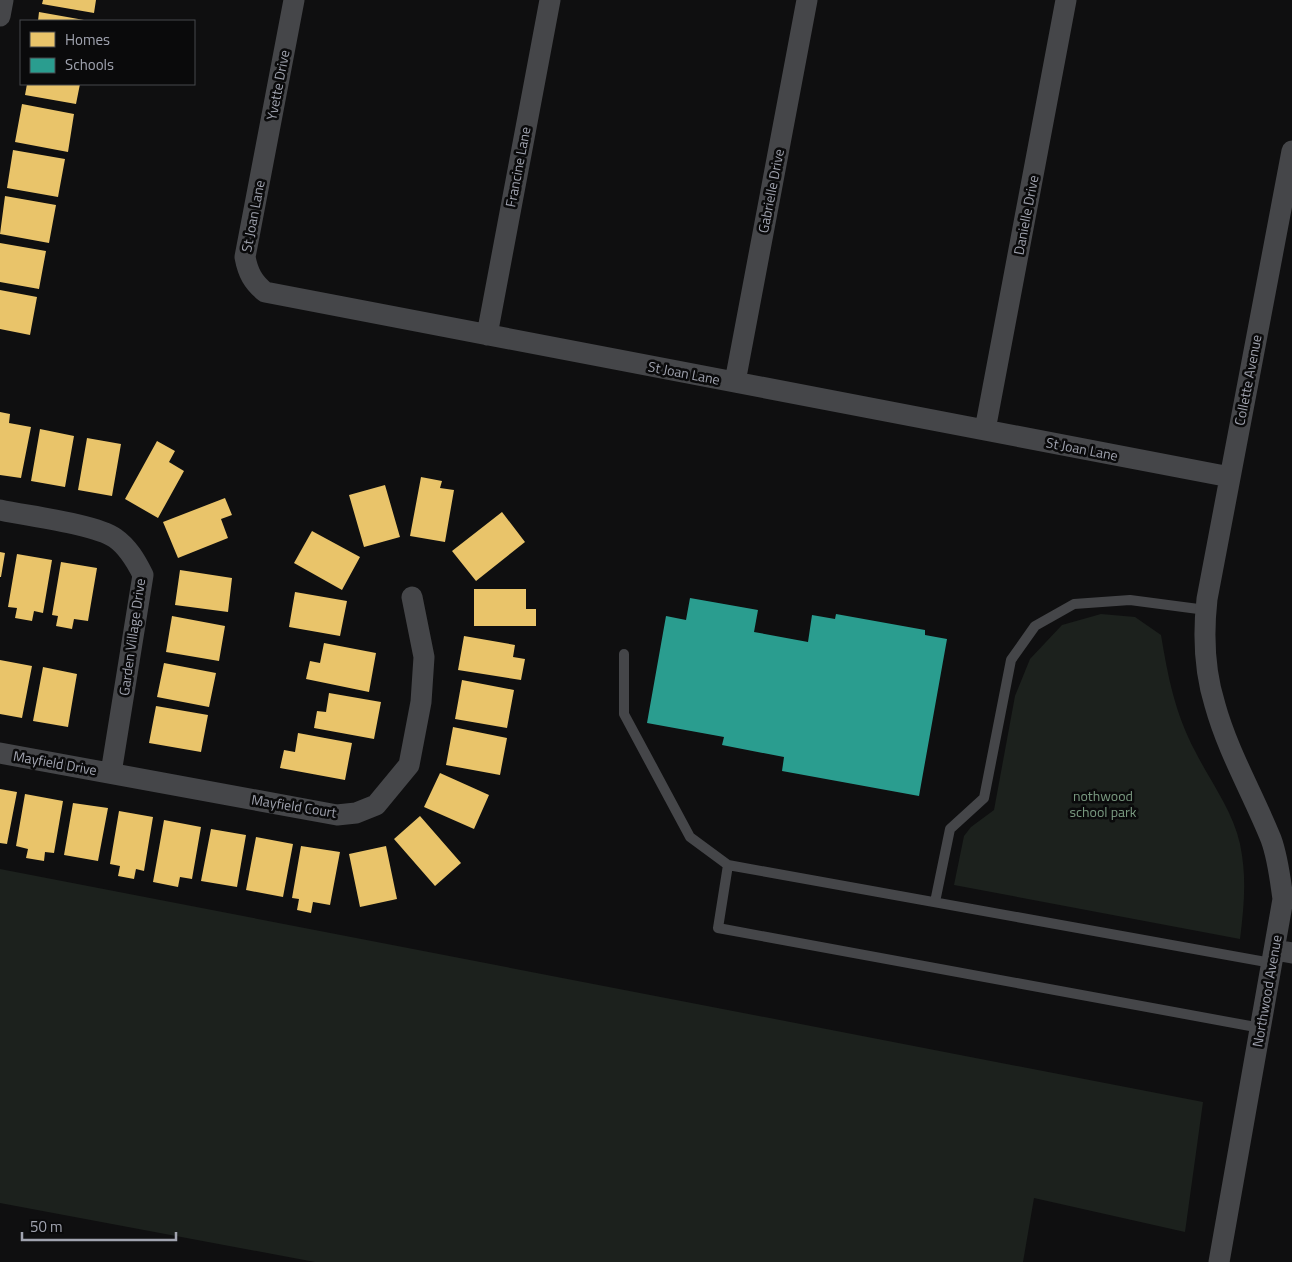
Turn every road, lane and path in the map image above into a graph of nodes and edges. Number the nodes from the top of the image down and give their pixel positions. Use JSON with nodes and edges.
{"nodes":[{"id":1,"x":3,"y":0,"type":"edge"},
{"id":2,"x":294,"y":0,"type":"edge"},
{"id":3,"x":550,"y":0,"type":"edge"},
{"id":4,"x":807,"y":0,"type":"edge"},
{"id":5,"x":1066,"y":0,"type":"edge"},
{"id":6,"x":0,"y":16,"type":"edge"},
{"id":7,"x":1292,"y":151,"type":"edge"},
{"id":8,"x":262,"y":171,"type":"joint"},
{"id":9,"x":487,"y":335,"type":"junction"},
{"id":10,"x":735,"y":382,"type":"junction"},
{"id":11,"x":985,"y":430,"type":"junction"},
{"id":12,"x":1230,"y":477,"type":"junction"},
{"id":13,"x":0,"y":510,"type":"edge"},
{"id":14,"x":412,"y":597,"type":"dead end"},
{"id":15,"x":1206,"y":610,"type":"junction"},
{"id":16,"x":624,"y":654,"type":"dead end"},
{"id":17,"x":0,"y":753,"type":"edge"},
{"id":18,"x":111,"y":773,"type":"junction"},
{"id":19,"x":728,"y":865,"type":"junction"},
{"id":20,"x":935,"y":902,"type":"junction"},
{"id":21,"x":1280,"y":955,"type":"edge"},
{"id":22,"x":1261,"y":1028,"type":"junction"},
{"id":23,"x":1219,"y":1262,"type":"edge"}],
"edges":[{"from":1,"to":6,"type":"street"},
{"from":2,"to":8,"type":"street","name":"Yvette Drive"},
{"from":3,"to":9,"type":"street","name":"Francine Lane"},
{"from":4,"to":10,"type":"street","name":"Gabrielle Drive"},
{"from":5,"to":11,"type":"street","name":"Danielle Drive"},
{"from":7,"to":12,"type":"street","name":"Collette Avenue"},
{"from":8,"to":9,"type":"street","name":"St Joan Lane"},
{"from":9,"to":10,"type":"street","name":"St Joan Lane"},
{"from":10,"to":11,"type":"street","name":"St Joan Lane"},
{"from":11,"to":12,"type":"street","name":"St Joan Lane"},
{"from":12,"to":15,"type":"street","name":"Collette Avenue"},
{"from":13,"to":18,"type":"street","name":"Garden Village Drive"},
{"from":14,"to":18,"type":"street","name":"Mayfield Court"},
{"from":15,"to":20,"type":"lane"},
{"from":15,"to":21,"type":"street","name":"Northwood Avenue"},
{"from":16,"to":19,"type":"lane"},
{"from":17,"to":18,"type":"street","name":"Mayfield Drive"},
{"from":19,"to":20,"type":"lane"},
{"from":19,"to":22,"type":"lane"},
{"from":20,"to":21,"type":"lane"},
{"from":21,"to":22,"type":"street","name":"Northwood Avenue"},
{"from":22,"to":23,"type":"street","name":"Northwood Avenue"}]}
